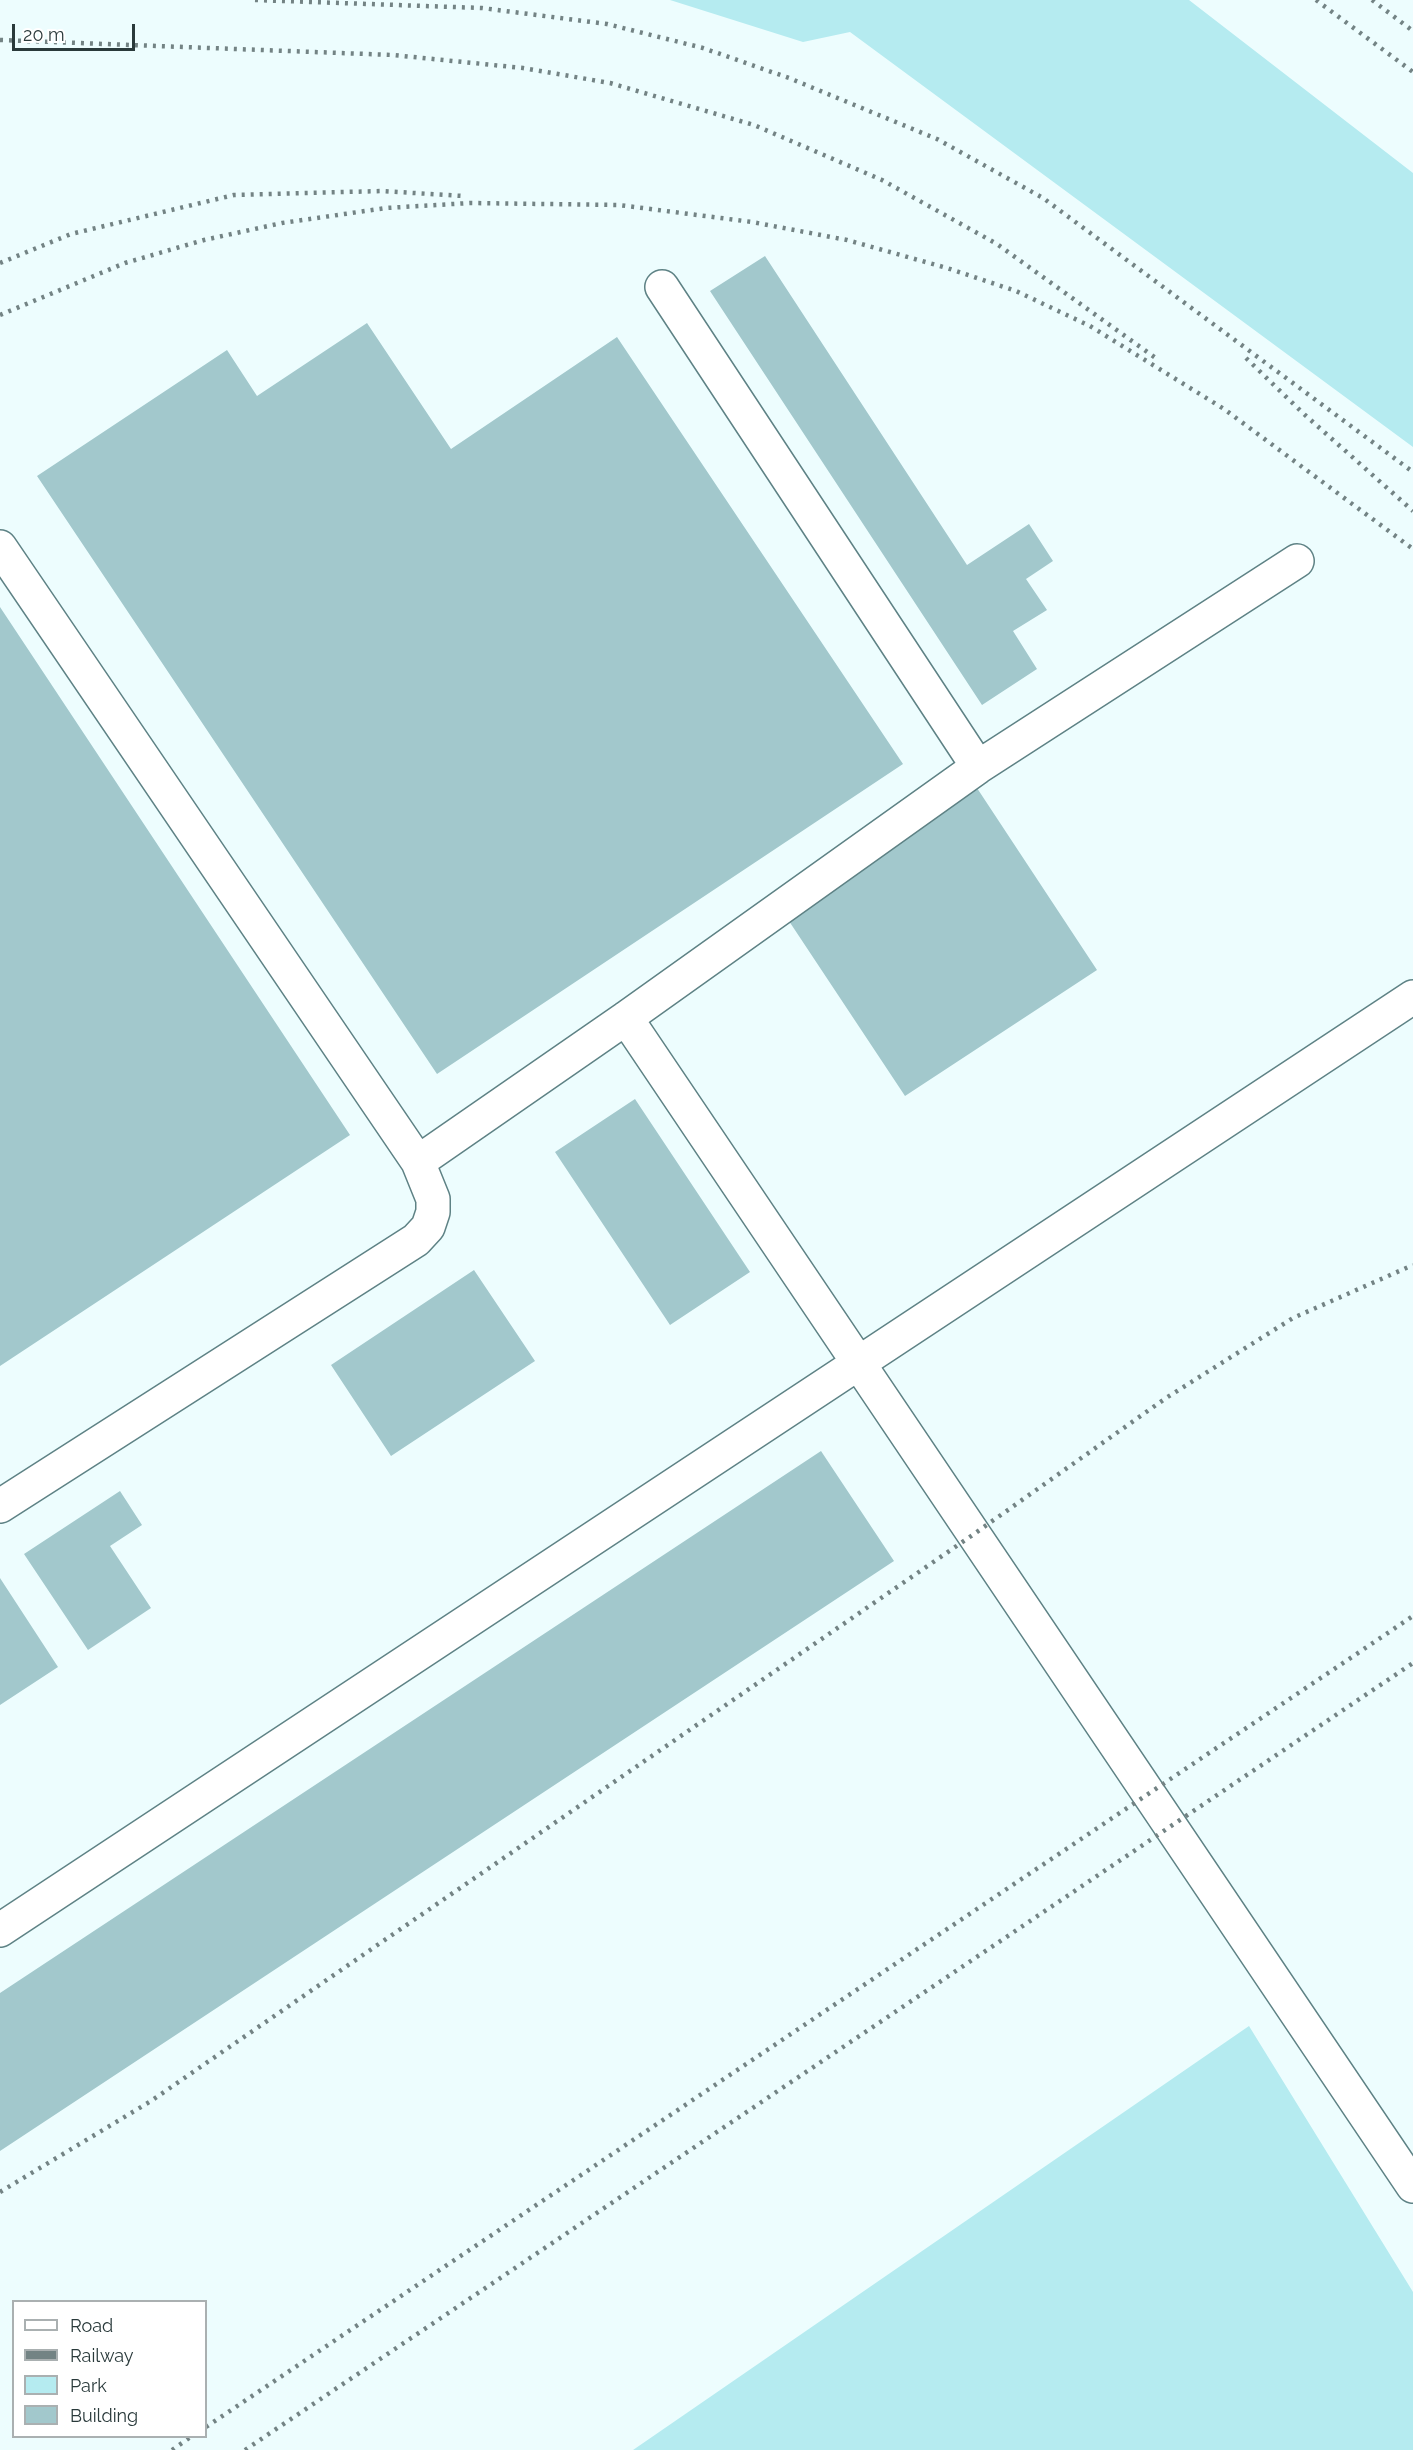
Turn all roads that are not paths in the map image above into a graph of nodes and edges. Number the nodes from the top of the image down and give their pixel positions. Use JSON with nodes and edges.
{"nodes":[{"id":1,"x":662,"y":287,"type":"dead end"},
{"id":2,"x":0,"y":547,"type":"edge"},
{"id":3,"x":1297,"y":561,"type":"dead end"},
{"id":4,"x":978,"y":767,"type":"junction"},
{"id":5,"x":1413,"y":997,"type":"edge"},
{"id":6,"x":626,"y":1018,"type":"junction"},
{"id":7,"x":418,"y":1162,"type":"junction"},
{"id":8,"x":859,"y":1363,"type":"junction"},
{"id":9,"x":0,"y":1506,"type":"edge"},
{"id":10,"x":0,"y":1930,"type":"edge"},
{"id":11,"x":1413,"y":2186,"type":"edge"}],
"edges":[{"from":1,"to":4,"type":"lane"},
{"from":2,"to":7,"type":"lane"},
{"from":3,"to":4,"type":"lane"},
{"from":4,"to":6,"type":"lane"},
{"from":5,"to":8,"type":"lane"},
{"from":6,"to":7,"type":"lane"},
{"from":6,"to":8,"type":"lane"},
{"from":7,"to":9,"type":"lane"},
{"from":8,"to":10,"type":"lane"},
{"from":8,"to":11,"type":"lane"}]}
